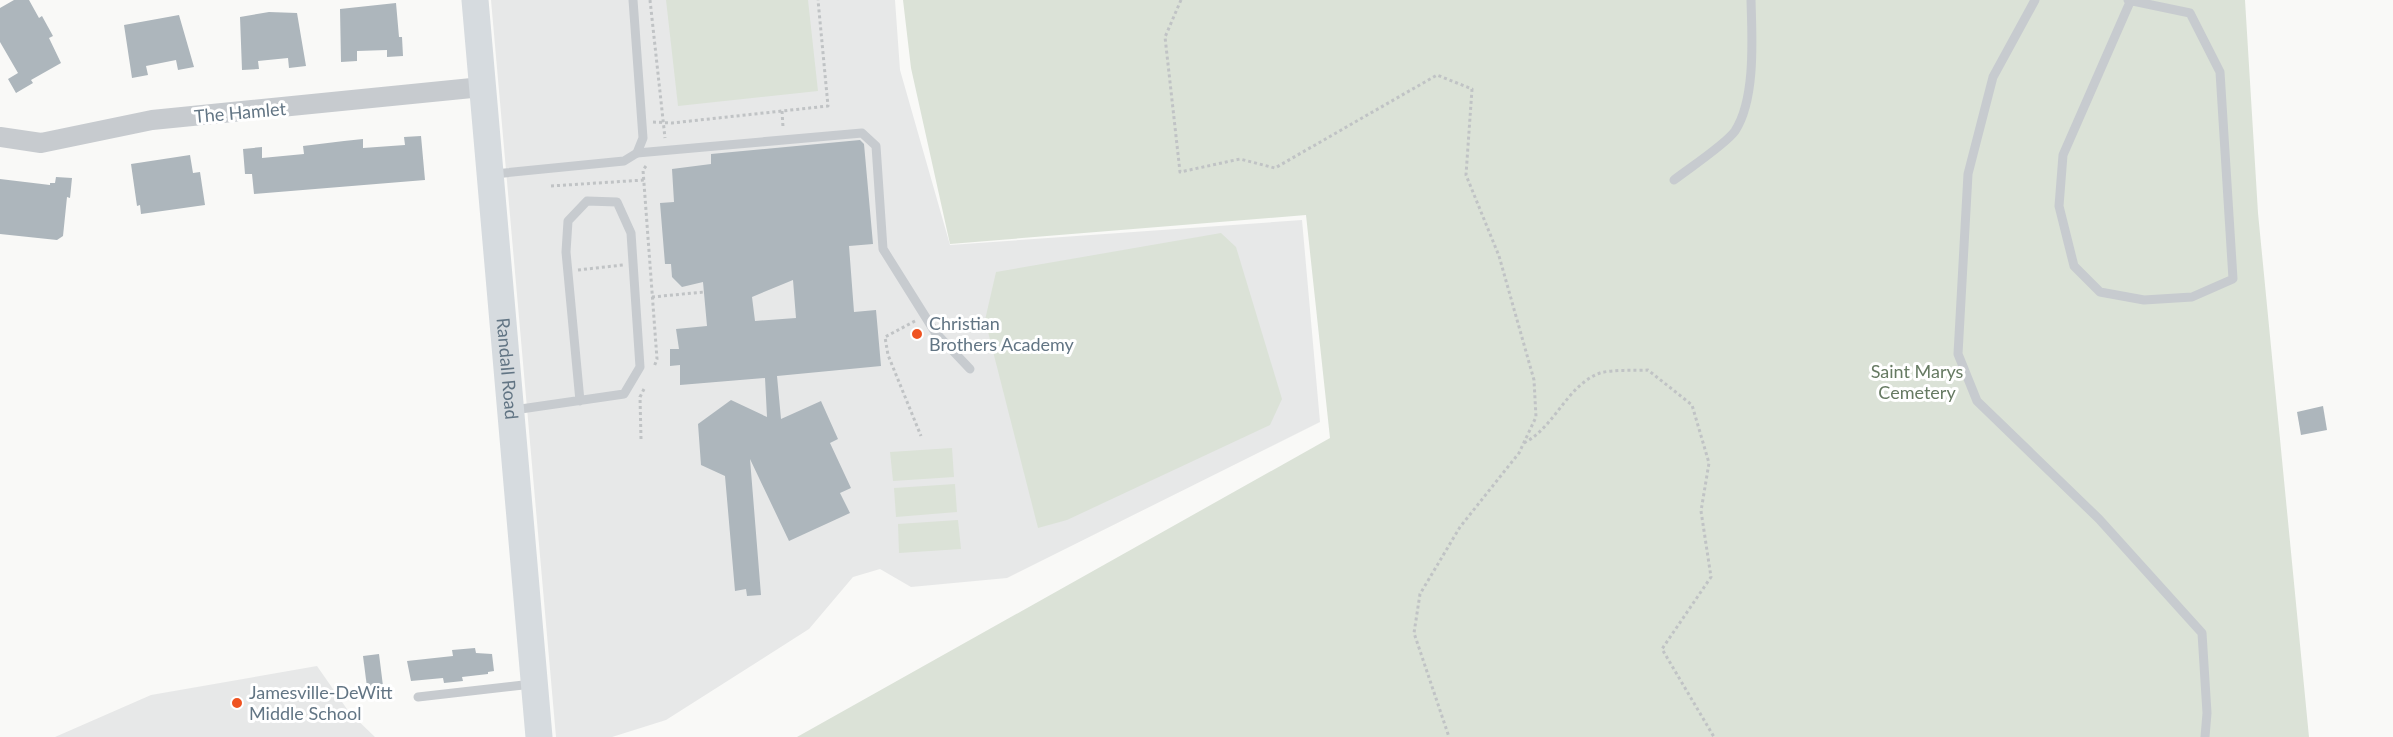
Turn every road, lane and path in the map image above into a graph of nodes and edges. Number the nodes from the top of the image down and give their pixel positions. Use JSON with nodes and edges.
{"nodes":[{"id":1,"x":475,"y":0,"type":"edge"},
{"id":2,"x":633,"y":0,"type":"edge"},
{"id":3,"x":650,"y":0,"type":"edge"},
{"id":4,"x":818,"y":0,"type":"edge"},
{"id":5,"x":1181,"y":0,"type":"edge"},
{"id":6,"x":1751,"y":0,"type":"edge"},
{"id":7,"x":2035,"y":0,"type":"edge"},
{"id":8,"x":2129,"y":1,"type":"edge"},
{"id":9,"x":482,"y":87,"type":"junction"},
{"id":10,"x":663,"y":122,"type":"junction"},
{"id":11,"x":642,"y":123,"type":"junction"},
{"id":12,"x":0,"y":138,"type":"edge"},
{"id":13,"x":657,"y":152,"type":"junction"},
{"id":14,"x":637,"y":153,"type":"junction"},
{"id":15,"x":490,"y":175,"type":"junction"},
{"id":16,"x":644,"y":180,"type":"junction"},
{"id":17,"x":1674,"y":180,"type":"dead end"},
{"id":18,"x":551,"y":186,"type":"dead end"},
{"id":19,"x":650,"y":261,"type":"junction"},
{"id":20,"x":633,"y":264,"type":"junction"},
{"id":21,"x":568,"y":271,"type":"junction"},
{"id":22,"x":704,"y":292,"type":"dead end"},
{"id":23,"x":652,"y":297,"type":"junction"},
{"id":24,"x":925,"y":316,"type":"junction"},
{"id":25,"x":653,"y":368,"type":"dead end"},
{"id":26,"x":970,"y":369,"type":"dead end"},
{"id":27,"x":645,"y":387,"type":"dead end"},
{"id":28,"x":580,"y":400,"type":"junction"},
{"id":29,"x":512,"y":411,"type":"junction"},
{"id":30,"x":921,"y":436,"type":"dead end"},
{"id":31,"x":641,"y":439,"type":"dead end"},
{"id":32,"x":1524,"y":444,"type":"junction"},
{"id":33,"x":534,"y":683,"type":"junction"},
{"id":34,"x":418,"y":697,"type":"dead end"},
{"id":35,"x":539,"y":737,"type":"edge"},
{"id":36,"x":1449,"y":737,"type":"edge"},
{"id":37,"x":1714,"y":737,"type":"edge"},
{"id":38,"x":2205,"y":737,"type":"edge"}],
"edges":[{"from":1,"to":9,"type":"street","name":"Randall Road"},
{"from":2,"to":11,"type":"lane"},
{"from":3,"to":10,"type":"path"},
{"from":4,"to":10,"type":"path"},
{"from":5,"to":32,"type":"path"},
{"from":6,"to":17,"type":"lane"},
{"from":7,"to":38,"type":"lane"},
{"from":8,"to":8,"type":"lane"},
{"from":9,"to":12,"type":"street","name":"The Hamlet"},
{"from":9,"to":15,"type":"street","name":"Randall Road"},
{"from":10,"to":11,"type":"path"},
{"from":10,"to":13,"type":"path"},
{"from":11,"to":14,"type":"lane"},
{"from":13,"to":14,"type":"lane"},
{"from":13,"to":16,"type":"path"},
{"from":13,"to":24,"type":"lane"},
{"from":14,"to":15,"type":"lane"},
{"from":15,"to":29,"type":"street","name":"Randall Road"},
{"from":16,"to":18,"type":"path"},
{"from":16,"to":19,"type":"path"},
{"from":19,"to":20,"type":"path"},
{"from":19,"to":23,"type":"path"},
{"from":20,"to":21,"type":"path"},
{"from":20,"to":21,"type":"lane"},
{"from":20,"to":28,"type":"lane"},
{"from":21,"to":28,"type":"lane"},
{"from":22,"to":23,"type":"path"},
{"from":23,"to":25,"type":"path"},
{"from":24,"to":26,"type":"lane"},
{"from":24,"to":30,"type":"path"},
{"from":27,"to":31,"type":"path"},
{"from":28,"to":29,"type":"lane"},
{"from":29,"to":33,"type":"street","name":"Randall Road"},
{"from":32,"to":36,"type":"path"},
{"from":32,"to":37,"type":"path"},
{"from":33,"to":34,"type":"lane"},
{"from":33,"to":35,"type":"street","name":"Randall Road"}]}
